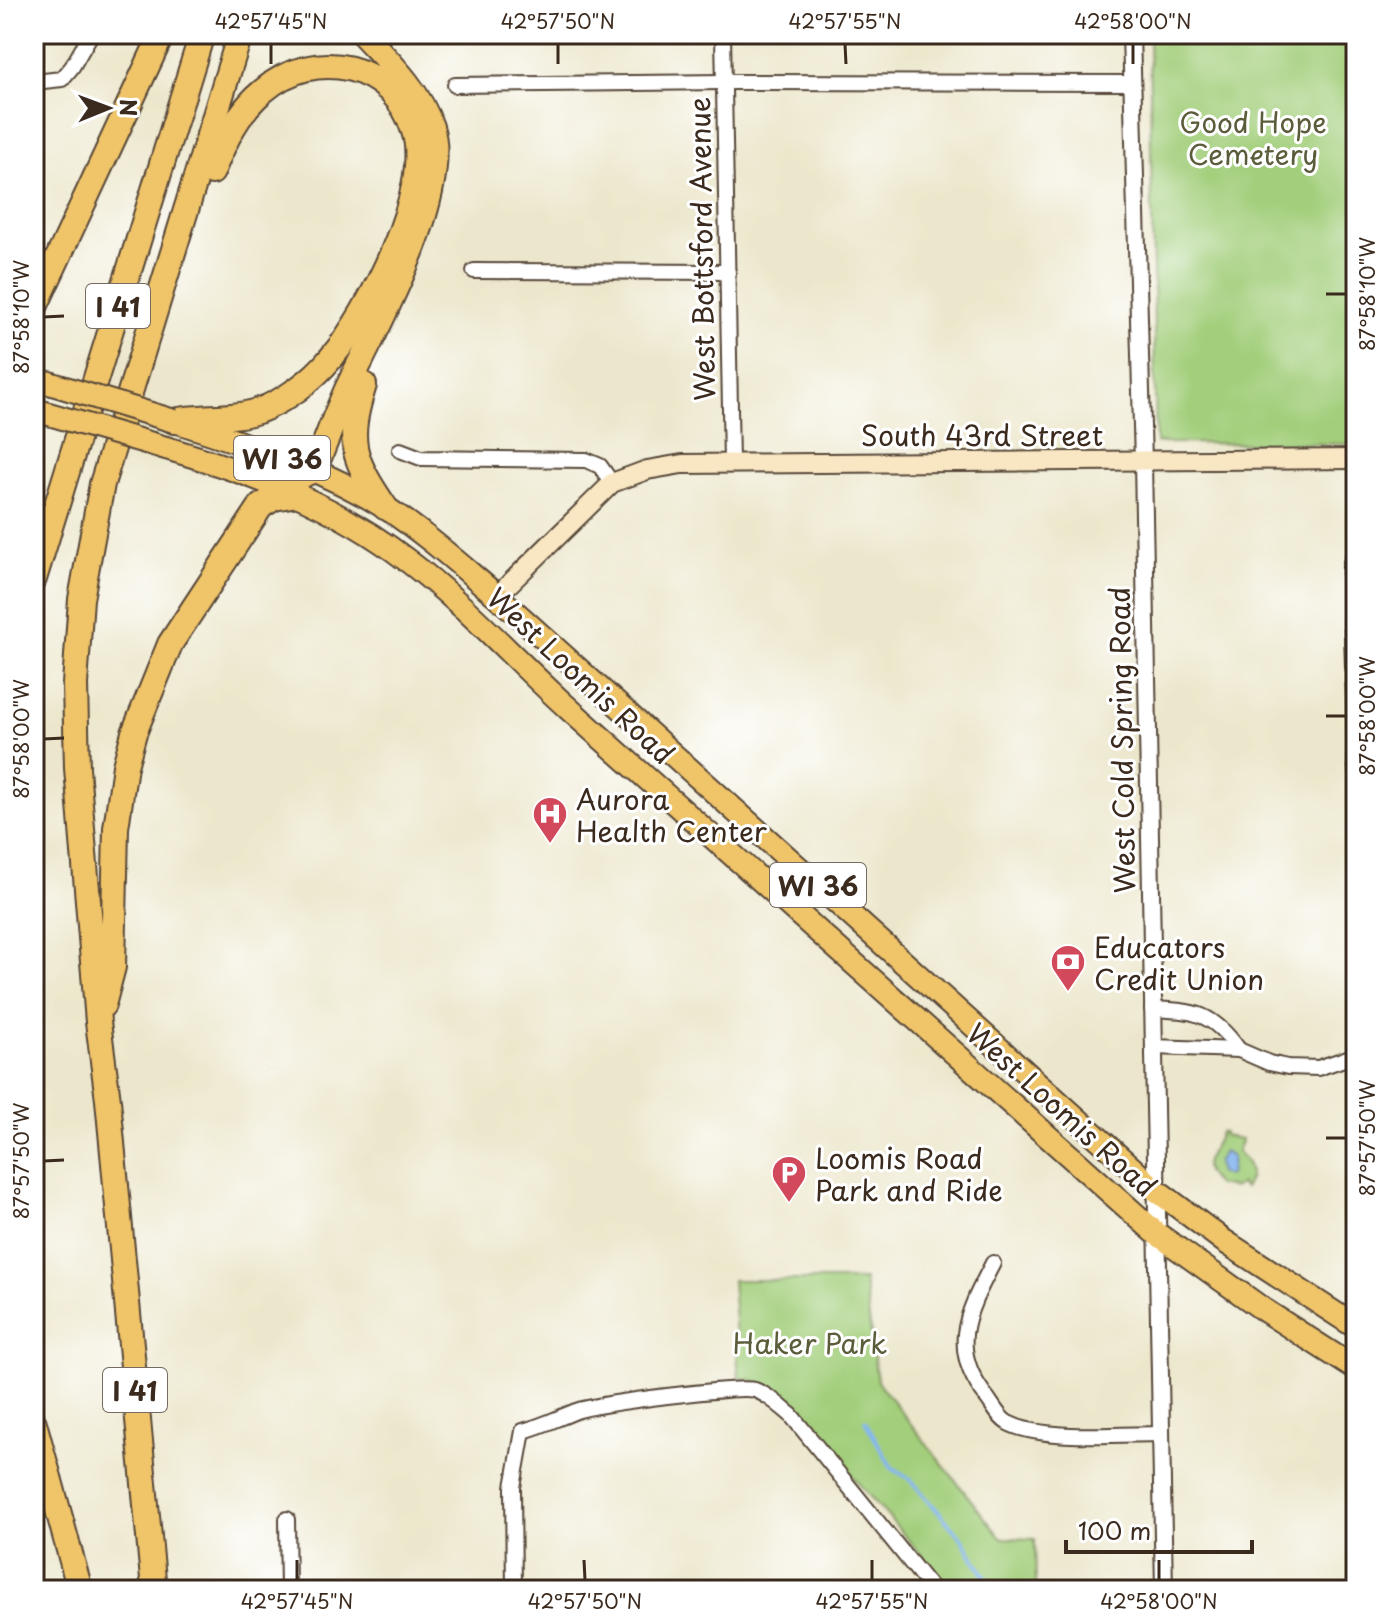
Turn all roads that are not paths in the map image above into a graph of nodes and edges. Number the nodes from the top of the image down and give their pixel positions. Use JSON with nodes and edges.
{"nodes":[{"id":1,"x":91,"y":34,"type":"edge"},
{"id":2,"x":162,"y":34,"type":"edge"},
{"id":3,"x":202,"y":34,"type":"edge"},
{"id":4,"x":240,"y":34,"type":"edge"},
{"id":5,"x":363,"y":34,"type":"edge"},
{"id":6,"x":723,"y":34,"type":"edge"},
{"id":7,"x":1131,"y":34,"type":"edge"},
{"id":8,"x":41,"y":82,"type":"edge"},
{"id":9,"x":724,"y":82,"type":"junction"},
{"id":10,"x":1133,"y":83,"type":"junction"},
{"id":11,"x":455,"y":85,"type":"dead end"},
{"id":12,"x":474,"y":271,"type":"dead end"},
{"id":13,"x":728,"y":272,"type":"junction"},
{"id":14,"x":34,"y":309,"type":"edge"},
{"id":15,"x":378,"y":329,"type":"junction"},
{"id":16,"x":143,"y":349,"type":"junction"},
{"id":17,"x":42,"y":381,"type":"edge"},
{"id":18,"x":38,"y":411,"type":"edge"},
{"id":19,"x":174,"y":421,"type":"junction"},
{"id":20,"x":400,"y":450,"type":"dead end"},
{"id":21,"x":1356,"y":459,"type":"edge"},
{"id":22,"x":731,"y":462,"type":"junction"},
{"id":23,"x":1143,"y":462,"type":"junction"},
{"id":24,"x":314,"y":470,"type":"junction"},
{"id":25,"x":265,"y":480,"type":"junction"},
{"id":26,"x":612,"y":483,"type":"junction"},
{"id":27,"x":297,"y":494,"type":"junction"},
{"id":28,"x":385,"y":507,"type":"junction"},
{"id":29,"x":1356,"y":547,"type":"edge"},
{"id":30,"x":423,"y":573,"type":"junction"},
{"id":31,"x":34,"y":579,"type":"edge"},
{"id":32,"x":497,"y":596,"type":"junction"},
{"id":33,"x":477,"y":621,"type":"junction"},
{"id":34,"x":564,"y":657,"type":"junction"},
{"id":35,"x":1356,"y":769,"type":"edge"},
{"id":36,"x":835,"y":899,"type":"junction"},
{"id":37,"x":814,"y":927,"type":"junction"},
{"id":38,"x":1152,"y":1009,"type":"junction"},
{"id":39,"x":98,"y":1022,"type":"junction"},
{"id":40,"x":1153,"y":1047,"type":"junction"},
{"id":41,"x":1239,"y":1050,"type":"junction"},
{"id":42,"x":1356,"y":1055,"type":"edge"},
{"id":43,"x":1156,"y":1190,"type":"junction"},
{"id":44,"x":1156,"y":1233,"type":"junction"},
{"id":45,"x":993,"y":1263,"type":"dead end"},
{"id":46,"x":1356,"y":1327,"type":"edge"},
{"id":47,"x":1356,"y":1369,"type":"edge"},
{"id":48,"x":34,"y":1423,"type":"edge"},
{"id":49,"x":1161,"y":1434,"type":"junction"},
{"id":50,"x":287,"y":1519,"type":"dead end"},
{"id":51,"x":80,"y":1590,"type":"edge"},
{"id":52,"x":154,"y":1590,"type":"edge"},
{"id":53,"x":288,"y":1590,"type":"edge"},
{"id":54,"x":514,"y":1590,"type":"edge"},
{"id":55,"x":933,"y":1590,"type":"edge"},
{"id":56,"x":1164,"y":1590,"type":"edge"}],
"edges":[{"from":1,"to":8,"type":"street"},
{"from":2,"to":14,"type":"highway"},
{"from":3,"to":31,"type":"highway","number":"I 41"},
{"from":4,"to":16,"type":"highway","number":"I 41"},
{"from":5,"to":15,"type":"highway"},
{"from":6,"to":9,"type":"street","name":"West Bottsford Avenue"},
{"from":7,"to":10,"type":"street","name":"West Cold Spring Road"},
{"from":9,"to":10,"type":"street"},
{"from":9,"to":11,"type":"street"},
{"from":9,"to":13,"type":"street","name":"West Bottsford Avenue"},
{"from":10,"to":23,"type":"street","name":"West Cold Spring Road"},
{"from":12,"to":13,"type":"street"},
{"from":13,"to":22,"type":"street","name":"West Bottsford Avenue"},
{"from":15,"to":24,"type":"highway"},
{"from":15,"to":28,"type":"highway"},
{"from":16,"to":19,"type":"highway"},
{"from":16,"to":39,"type":"highway","number":"I 41"},
{"from":17,"to":19,"type":"main road","name":"West Loomis Road","number":"WI 36","bridge":true},
{"from":18,"to":25,"type":"main road","name":"West Loomis Road","number":"WI 36","bridge":true},
{"from":19,"to":24,"type":"main road","name":"West Loomis Road","number":"WI 36"},
{"from":20,"to":26,"type":"street"},
{"from":21,"to":23,"type":"main road","name":"South 43rd Street"},
{"from":22,"to":23,"type":"main road","name":"South 43rd Street"},
{"from":22,"to":26,"type":"main road","name":"South 43rd Street"},
{"from":23,"to":38,"type":"street","name":"West Cold Spring Road"},
{"from":24,"to":25,"type":"highway"},
{"from":24,"to":28,"type":"main road","name":"West Loomis Road","number":"WI 36"},
{"from":25,"to":27,"type":"main road","name":"West Loomis Road","number":"WI 36"},
{"from":26,"to":32,"type":"main road","name":"South 43rd Street"},
{"from":27,"to":30,"type":"main road","name":"West Loomis Road","number":"WI 36"},
{"from":27,"to":39,"type":"highway"},
{"from":28,"to":32,"type":"main road","name":"West Loomis Road","number":"WI 36"},
{"from":29,"to":35,"type":"street"},
{"from":30,"to":32,"type":"main road"},
{"from":30,"to":33,"type":"main road","name":"West Loomis Road","number":"WI 36"},
{"from":32,"to":34,"type":"main road","name":"West Loomis Road","number":"WI 36"},
{"from":33,"to":34,"type":"main road"},
{"from":33,"to":37,"type":"main road","name":"West Loomis Road","number":"WI 36"},
{"from":34,"to":36,"type":"main road","name":"West Loomis Road","number":"WI 36"},
{"from":36,"to":37,"type":"main road"},
{"from":36,"to":43,"type":"main road","name":"West Loomis Road","number":"WI 36"},
{"from":37,"to":44,"type":"main road","name":"West Loomis Road","number":"WI 36"},
{"from":38,"to":40,"type":"street","name":"West Cold Spring Road"},
{"from":38,"to":41,"type":"street"},
{"from":39,"to":52,"type":"highway","number":"I 41"},
{"from":40,"to":41,"type":"street"},
{"from":40,"to":43,"type":"street","name":"West Cold Spring Road"},
{"from":41,"to":42,"type":"street"},
{"from":43,"to":44,"type":"street","name":"West Cold Spring Road"},
{"from":43,"to":46,"type":"main road","name":"West Loomis Road","number":"WI 36"},
{"from":44,"to":47,"type":"main road","name":"West Loomis Road","number":"WI 36"},
{"from":44,"to":49,"type":"street","name":"West Cold Spring Road"},
{"from":45,"to":49,"type":"street"},
{"from":48,"to":51,"type":"highway"},
{"from":49,"to":56,"type":"street","name":"West Cold Spring Road"},
{"from":50,"to":53,"type":"street"},
{"from":54,"to":55,"type":"street"}]}
